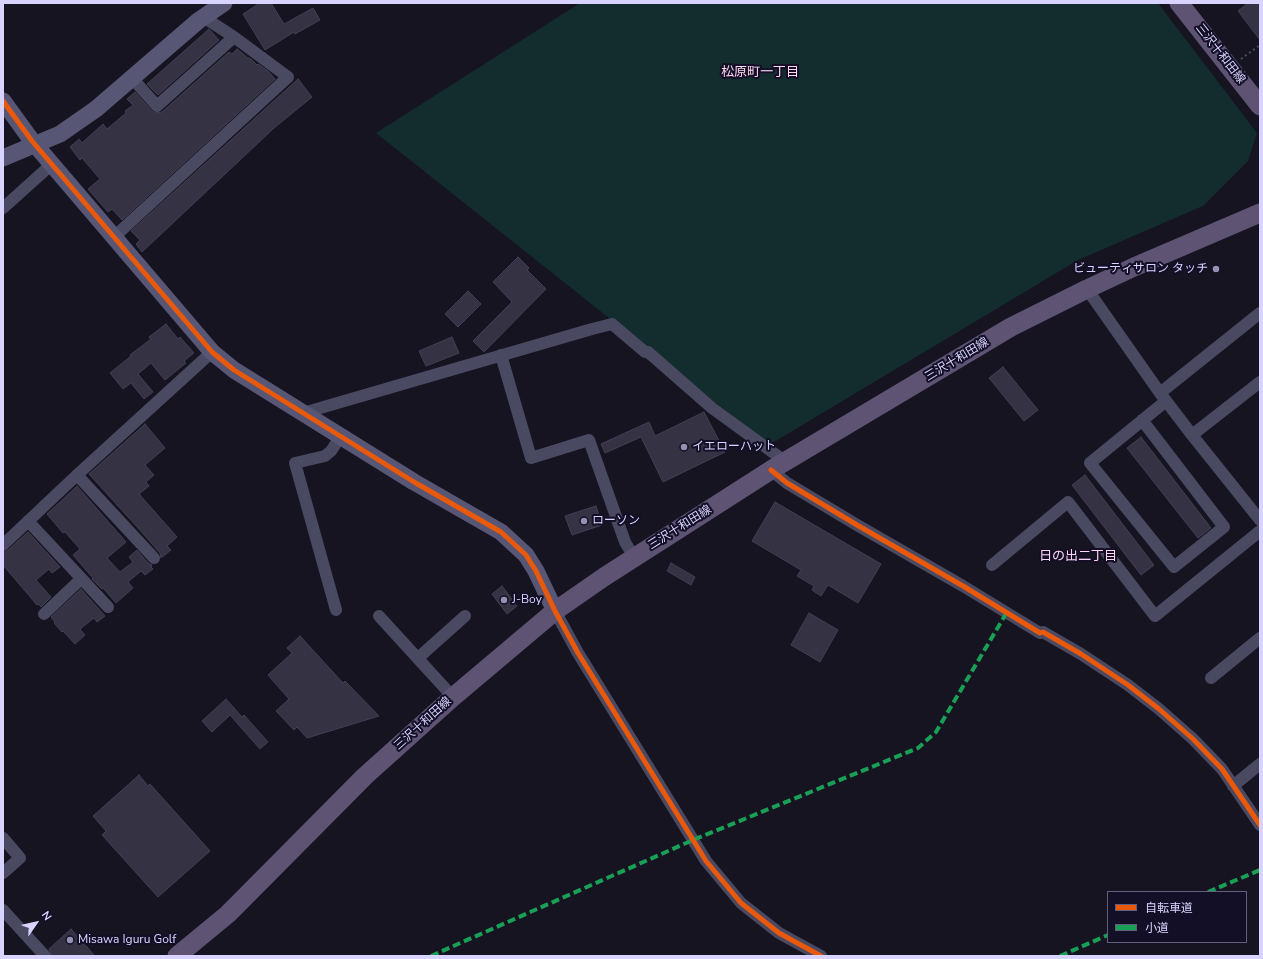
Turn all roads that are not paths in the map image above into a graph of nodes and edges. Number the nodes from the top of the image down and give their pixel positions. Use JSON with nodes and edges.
{"nodes":[{"id":1,"x":224,"y":3,"type":"edge"},
{"id":2,"x":1180,"y":3,"type":"edge"},
{"id":3,"x":205,"y":16,"type":"junction"},
{"id":4,"x":234,"y":37,"type":"junction"},
{"id":5,"x":132,"y":78,"type":"junction"},
{"id":6,"x":3,"y":101,"type":"edge"},
{"id":7,"x":1260,"y":106,"type":"edge"},
{"id":8,"x":36,"y":144,"type":"junction"},
{"id":9,"x":3,"y":158,"type":"edge"},
{"id":10,"x":52,"y":164,"type":"junction"},
{"id":11,"x":3,"y":208,"type":"edge"},
{"id":12,"x":1260,"y":213,"type":"edge"},
{"id":13,"x":114,"y":237,"type":"junction"},
{"id":14,"x":1087,"y":288,"type":"junction"},
{"id":15,"x":1260,"y":312,"type":"edge"},
{"id":16,"x":212,"y":352,"type":"junction"},
{"id":17,"x":501,"y":355,"type":"junction"},
{"id":18,"x":1260,"y":382,"type":"edge"},
{"id":19,"x":1163,"y":397,"type":"junction"},
{"id":20,"x":303,"y":412,"type":"junction"},
{"id":21,"x":1142,"y":420,"type":"junction"},
{"id":22,"x":1192,"y":435,"type":"junction"},
{"id":23,"x":341,"y":436,"type":"junction"},
{"id":24,"x":778,"y":466,"type":"junction"},
{"id":25,"x":77,"y":475,"type":"junction"},
{"id":26,"x":1260,"y":520,"type":"edge"},
{"id":27,"x":28,"y":521,"type":"junction"},
{"id":28,"x":1260,"y":531,"type":"edge"},
{"id":29,"x":3,"y":545,"type":"edge"},
{"id":30,"x":154,"y":558,"type":"dead end"},
{"id":31,"x":634,"y":558,"type":"junction"},
{"id":32,"x":992,"y":564,"type":"dead end"},
{"id":33,"x":82,"y":579,"type":"junction"},
{"id":34,"x":108,"y":607,"type":"dead end"},
{"id":35,"x":336,"y":610,"type":"dead end"},
{"id":36,"x":555,"y":611,"type":"junction"},
{"id":37,"x":44,"y":614,"type":"dead end"},
{"id":38,"x":379,"y":616,"type":"dead end"},
{"id":39,"x":465,"y":616,"type":"dead end"},
{"id":40,"x":1260,"y":638,"type":"edge"},
{"id":41,"x":418,"y":658,"type":"junction"},
{"id":42,"x":1211,"y":678,"type":"dead end"},
{"id":43,"x":453,"y":697,"type":"junction"},
{"id":44,"x":1260,"y":764,"type":"edge"},
{"id":45,"x":1233,"y":786,"type":"junction"},
{"id":46,"x":1260,"y":825,"type":"edge"},
{"id":47,"x":3,"y":838,"type":"edge"},
{"id":48,"x":3,"y":872,"type":"edge"},
{"id":49,"x":3,"y":910,"type":"edge"},
{"id":50,"x":44,"y":956,"type":"edge"},
{"id":51,"x":178,"y":956,"type":"edge"},
{"id":52,"x":821,"y":956,"type":"edge"}],
"edges":[{"from":1,"to":3,"type":"street"},
{"from":2,"to":7,"type":"main road","name":"三沢十和田線"},
{"from":3,"to":4,"type":"street"},
{"from":3,"to":5,"type":"street"},
{"from":4,"to":5,"type":"street"},
{"from":4,"to":13,"type":"street"},
{"from":5,"to":8,"type":"street"},
{"from":6,"to":8,"type":"street"},
{"from":8,"to":9,"type":"street"},
{"from":8,"to":10,"type":"street"},
{"from":10,"to":11,"type":"street"},
{"from":10,"to":13,"type":"street"},
{"from":12,"to":14,"type":"main road","name":"三沢十和田線"},
{"from":13,"to":16,"type":"street"},
{"from":14,"to":19,"type":"street"},
{"from":14,"to":24,"type":"main road","name":"三沢十和田線"},
{"from":15,"to":19,"type":"street"},
{"from":16,"to":20,"type":"street"},
{"from":16,"to":25,"type":"street"},
{"from":17,"to":20,"type":"street"},
{"from":17,"to":24,"type":"street"},
{"from":17,"to":31,"type":"street"},
{"from":18,"to":22,"type":"street"},
{"from":19,"to":21,"type":"street"},
{"from":19,"to":22,"type":"street"},
{"from":20,"to":23,"type":"street"},
{"from":21,"to":21,"type":"street"},
{"from":22,"to":26,"type":"street"},
{"from":23,"to":35,"type":"street"},
{"from":23,"to":36,"type":"street"},
{"from":24,"to":31,"type":"main road","name":"三沢十和田線"},
{"from":24,"to":45,"type":"street"},
{"from":25,"to":27,"type":"street"},
{"from":25,"to":30,"type":"street"},
{"from":27,"to":29,"type":"street"},
{"from":27,"to":33,"type":"street"},
{"from":28,"to":32,"type":"street"},
{"from":31,"to":36,"type":"main road","name":"三沢十和田線"},
{"from":33,"to":34,"type":"street"},
{"from":33,"to":37,"type":"street"},
{"from":36,"to":43,"type":"main road","name":"三沢十和田線"},
{"from":36,"to":52,"type":"street"},
{"from":38,"to":41,"type":"street"},
{"from":39,"to":41,"type":"street"},
{"from":40,"to":42,"type":"street"},
{"from":41,"to":43,"type":"street"},
{"from":43,"to":51,"type":"main road","name":"三沢十和田線"},
{"from":44,"to":45,"type":"street"},
{"from":45,"to":46,"type":"street"},
{"from":47,"to":48,"type":"street"},
{"from":49,"to":50,"type":"street"}]}
